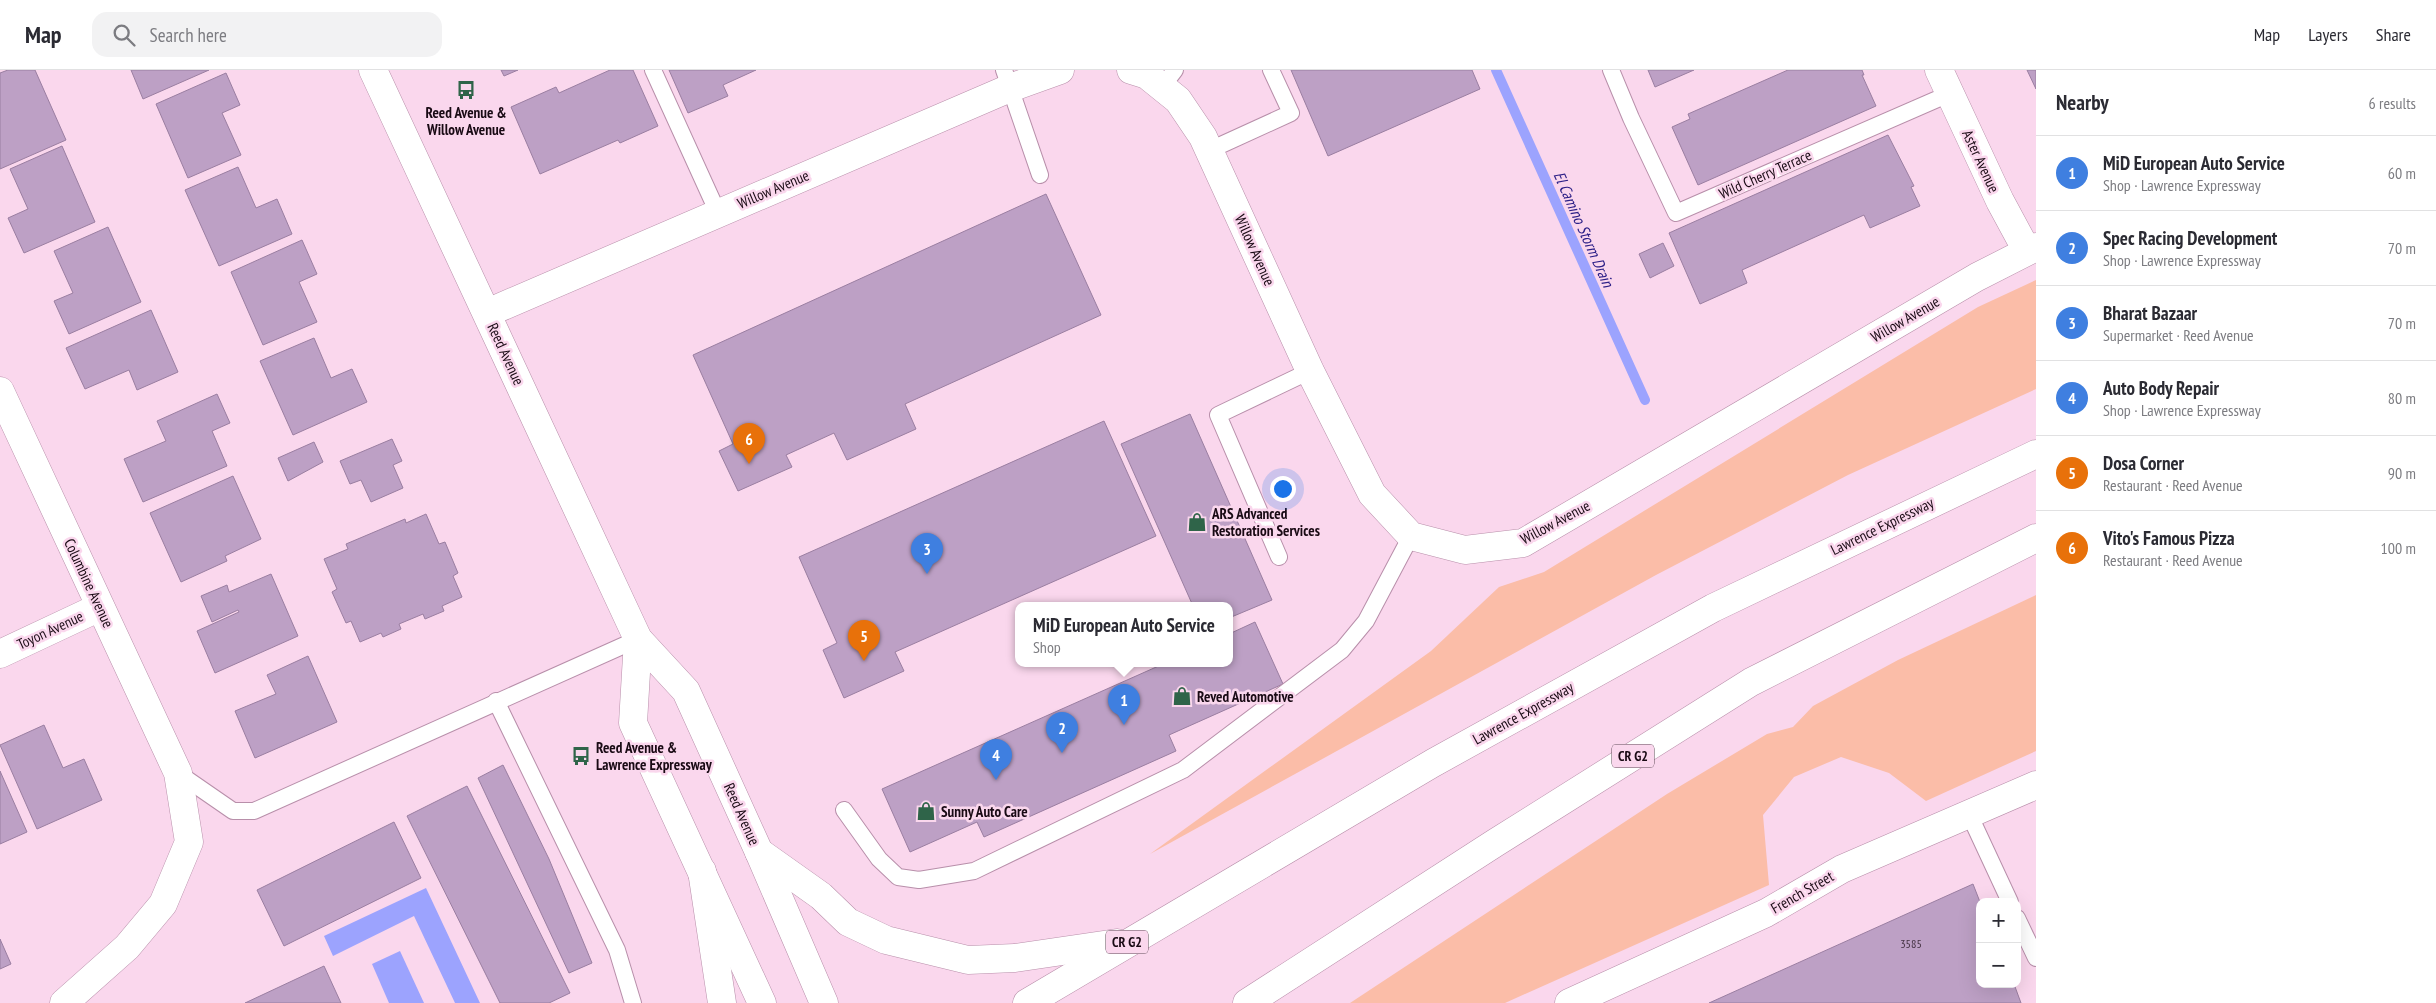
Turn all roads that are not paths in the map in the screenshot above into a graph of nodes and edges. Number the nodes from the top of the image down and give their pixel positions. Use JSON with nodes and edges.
{"nodes":[{"id":1,"x":373,"y":70,"type":"edge"},
{"id":2,"x":653,"y":70,"type":"edge"},
{"id":3,"x":1060,"y":70,"type":"edge"},
{"id":4,"x":1131,"y":70,"type":"edge"},
{"id":5,"x":1271,"y":70,"type":"edge"},
{"id":6,"x":1612,"y":70,"type":"edge"},
{"id":7,"x":1169,"y":78,"type":"edge"},
{"id":8,"x":1007,"y":79,"type":"edge"},
{"id":9,"x":1944,"y":82,"type":"edge"},
{"id":10,"x":1210,"y":150,"type":"junction"},
{"id":11,"x":1040,"y":175,"type":"dead end"},
{"id":12,"x":718,"y":213,"type":"junction"},
{"id":13,"x":2031,"y":249,"type":"edge"},
{"id":14,"x":487,"y":313,"type":"junction"},
{"id":15,"x":1310,"y":371,"type":"junction"},
{"id":16,"x":0,"y":391,"type":"edge"},
{"id":17,"x":2036,"y":454,"type":"edge"},
{"id":18,"x":1411,"y":536,"type":"junction"},
{"id":19,"x":2036,"y":538,"type":"edge"},
{"id":20,"x":1279,"y":556,"type":"dead end"},
{"id":21,"x":100,"y":607,"type":"junction"},
{"id":22,"x":638,"y":639,"type":"junction"},
{"id":23,"x":0,"y":654,"type":"edge"},
{"id":24,"x":496,"y":701,"type":"junction"},
{"id":25,"x":178,"y":774,"type":"junction"},
{"id":26,"x":2036,"y":785,"type":"edge"},
{"id":27,"x":844,"y":810,"type":"dead end"},
{"id":28,"x":1970,"y":816,"type":"junction"},
{"id":29,"x":759,"y":852,"type":"junction"},
{"id":30,"x":702,"y":871,"type":"junction"},
{"id":31,"x":2008,"y":898,"type":"edge"},
{"id":32,"x":2021,"y":926,"type":"edge"},
{"id":33,"x":1130,"y":940,"type":"junction"},
{"id":34,"x":2036,"y":958,"type":"edge"},
{"id":35,"x":64,"y":1003,"type":"edge"},
{"id":36,"x":633,"y":1003,"type":"edge"},
{"id":37,"x":722,"y":1003,"type":"edge"},
{"id":38,"x":762,"y":1003,"type":"edge"},
{"id":39,"x":824,"y":1003,"type":"edge"},
{"id":40,"x":1026,"y":1003,"type":"edge"},
{"id":41,"x":1247,"y":1003,"type":"edge"},
{"id":42,"x":1569,"y":1003,"type":"edge"}],
"edges":[{"from":1,"to":14,"type":"main road","name":"Reed Avenue"},
{"from":2,"to":12,"type":"lane"},
{"from":3,"to":8,"type":"main road","name":"Willow Avenue"},
{"from":4,"to":7,"type":"main road","name":"Willow Avenue"},
{"from":5,"to":10,"type":"lane"},
{"from":6,"to":9,"type":"lane","name":"Wild Cherry Terrace"},
{"from":7,"to":10,"type":"main road","name":"Willow Avenue"},
{"from":8,"to":11,"type":"lane"},
{"from":8,"to":12,"type":"main road","name":"Willow Avenue"},
{"from":9,"to":13,"type":"main road","name":"Aster Avenue"},
{"from":10,"to":15,"type":"main road","name":"Willow Avenue"},
{"from":12,"to":14,"type":"main road","name":"Willow Avenue"},
{"from":13,"to":18,"type":"main road","name":"Willow Avenue"},
{"from":14,"to":22,"type":"main road","name":"Reed Avenue"},
{"from":15,"to":18,"type":"main road","name":"Willow Avenue"},
{"from":15,"to":20,"type":"lane"},
{"from":16,"to":21,"type":"main road","name":"Columbine Avenue"},
{"from":17,"to":33,"type":"main road","name":"Lawrence Expressway","number":"CR G2"},
{"from":18,"to":27,"type":"lane"},
{"from":19,"to":41,"type":"main road","number":"CR G2"},
{"from":21,"to":23,"type":"main road","name":"Toyon Avenue"},
{"from":21,"to":25,"type":"main road","name":"Columbine Avenue"},
{"from":22,"to":24,"type":"lane"},
{"from":22,"to":29,"type":"main road","name":"Reed Avenue"},
{"from":22,"to":30,"type":"main road","name":"Reed Avenue"},
{"from":24,"to":25,"type":"lane"},
{"from":24,"to":36,"type":"lane"},
{"from":25,"to":35,"type":"main road","name":"Columbine Avenue"},
{"from":26,"to":28,"type":"main road","name":"French Street"},
{"from":28,"to":31,"type":"lane"},
{"from":28,"to":42,"type":"main road","name":"French Street"},
{"from":29,"to":33,"type":"main road"},
{"from":29,"to":39,"type":"main road","name":"Reed Avenue"},
{"from":30,"to":37,"type":"main road"},
{"from":30,"to":38,"type":"main road","name":"Reed Avenue"},
{"from":32,"to":34,"type":"lane"},
{"from":33,"to":40,"type":"main road","name":"Lawrence Expressway","number":"CR G2"}]}
